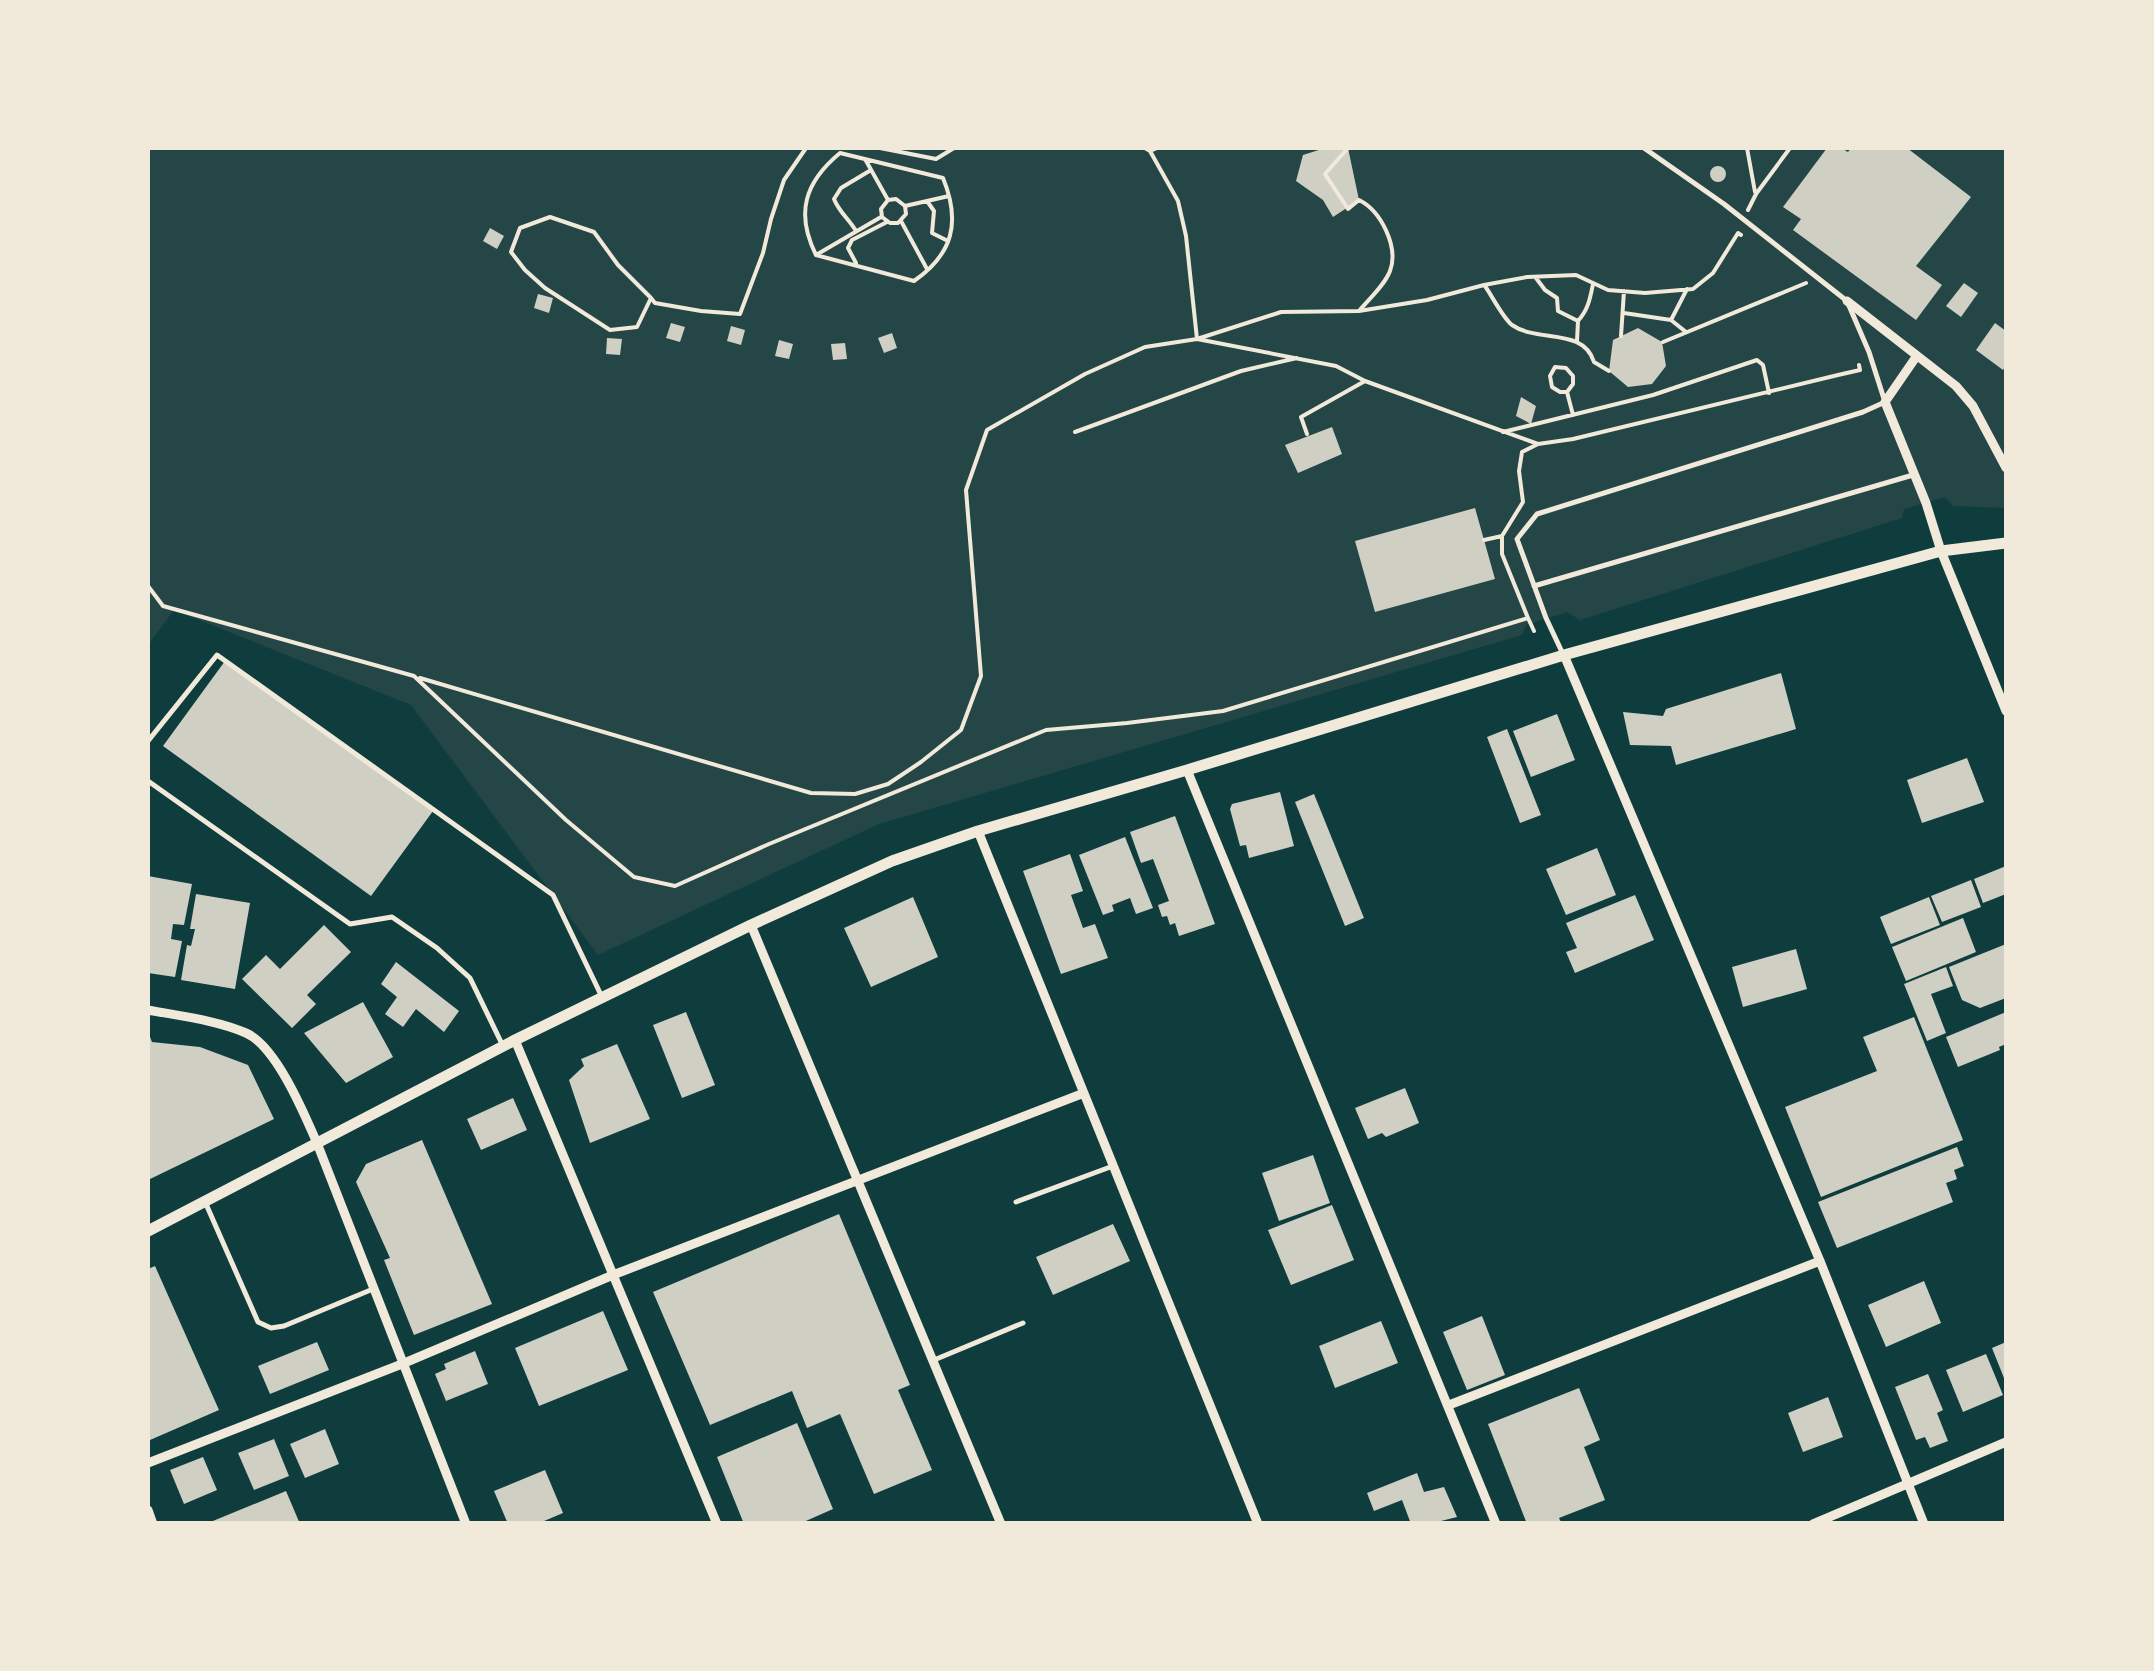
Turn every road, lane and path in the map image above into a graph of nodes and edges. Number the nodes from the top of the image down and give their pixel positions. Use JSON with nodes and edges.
{"nodes":[{"id":1,"x":806,"y":148,"type":"edge"},
{"id":2,"x":880,"y":148,"type":"edge"},
{"id":3,"x":954,"y":148,"type":"edge"},
{"id":4,"x":1150,"y":148,"type":"edge"},
{"id":5,"x":1349,"y":148,"type":"edge"},
{"id":6,"x":1644,"y":148,"type":"edge"},
{"id":7,"x":1747,"y":148,"type":"edge"},
{"id":8,"x":1790,"y":148,"type":"edge"},
{"id":9,"x":865,"y":158,"type":"junction"},
{"id":10,"x":872,"y":170,"type":"junction"},
{"id":11,"x":950,"y":195,"type":"junction"},
{"id":12,"x":888,"y":200,"type":"junction"},
{"id":13,"x":928,"y":201,"type":"junction"},
{"id":14,"x":905,"y":206,"type":"junction"},
{"id":15,"x":884,"y":220,"type":"junction"},
{"id":16,"x":901,"y":221,"type":"junction"},
{"id":17,"x":856,"y":232,"type":"junction"},
{"id":18,"x":1752,"y":240,"type":"dead end"},
{"id":19,"x":948,"y":242,"type":"junction"},
{"id":20,"x":816,"y":255,"type":"junction"},
{"id":21,"x":858,"y":266,"type":"junction"},
{"id":22,"x":928,"y":271,"type":"junction"},
{"id":23,"x":1798,"y":274,"type":"dead end"},
{"id":24,"x":1534,"y":276,"type":"junction"},
{"id":25,"x":1593,"y":283,"type":"junction"},
{"id":26,"x":1484,"y":284,"type":"junction"},
{"id":27,"x":1687,"y":289,"type":"junction"},
{"id":28,"x":1624,"y":291,"type":"junction"},
{"id":29,"x":651,"y":298,"type":"junction"},
{"id":30,"x":1847,"y":302,"type":"junction"},
{"id":31,"x":1359,"y":311,"type":"junction"},
{"id":32,"x":1624,"y":314,"type":"junction"},
{"id":33,"x":1671,"y":320,"type":"junction"},
{"id":34,"x":1578,"y":321,"type":"junction"},
{"id":35,"x":1686,"y":332,"type":"junction"},
{"id":36,"x":1621,"y":336,"type":"dead end"},
{"id":37,"x":1197,"y":339,"type":"junction"},
{"id":38,"x":1577,"y":341,"type":"dead end"},
{"id":39,"x":1662,"y":342,"type":"dead end"},
{"id":40,"x":1858,"y":356,"type":"dead end"},
{"id":41,"x":1300,"y":357,"type":"junction"},
{"id":42,"x":1916,"y":357,"type":"junction"},
{"id":43,"x":1609,"y":370,"type":"dead end"},
{"id":44,"x":1365,"y":381,"type":"junction"},
{"id":45,"x":1567,"y":392,"type":"junction"},
{"id":46,"x":1769,"y":393,"type":"junction"},
{"id":47,"x":1884,"y":402,"type":"junction"},
{"id":48,"x":1573,"y":415,"type":"junction"},
{"id":49,"x":1074,"y":432,"type":"dead end"},
{"id":50,"x":1503,"y":432,"type":"junction"},
{"id":51,"x":1307,"y":434,"type":"dead end"},
{"id":52,"x":1538,"y":444,"type":"junction"},
{"id":53,"x":2006,"y":468,"type":"edge"},
{"id":54,"x":1914,"y":475,"type":"junction"},
{"id":55,"x":1502,"y":536,"type":"junction"},
{"id":56,"x":1484,"y":540,"type":"dead end"},
{"id":57,"x":2006,"y":542,"type":"edge"},
{"id":58,"x":1940,"y":550,"type":"junction"},
{"id":59,"x":148,"y":586,"type":"edge"},
{"id":60,"x":1534,"y":586,"type":"junction"},
{"id":61,"x":1528,"y":618,"type":"junction"},
{"id":62,"x":1534,"y":631,"type":"dead end"},
{"id":63,"x":1564,"y":655,"type":"junction"},
{"id":64,"x":414,"y":676,"type":"junction"},
{"id":65,"x":2006,"y":711,"type":"edge"},
{"id":66,"x":148,"y":741,"type":"edge"},
{"id":67,"x":1187,"y":770,"type":"junction"},
{"id":68,"x":148,"y":781,"type":"edge"},
{"id":69,"x":978,"y":830,"type":"junction"},
{"id":70,"x":751,"y":925,"type":"junction"},
{"id":71,"x":602,"y":998,"type":"junction"},
{"id":72,"x":148,"y":1010,"type":"edge"},
{"id":73,"x":509,"y":1044,"type":"junction"},
{"id":74,"x":1084,"y":1093,"type":"junction"},
{"id":75,"x":316,"y":1142,"type":"junction"},
{"id":76,"x":1114,"y":1166,"type":"junction"},
{"id":77,"x":859,"y":1179,"type":"junction"},
{"id":78,"x":205,"y":1201,"type":"junction"},
{"id":79,"x":1016,"y":1202,"type":"dead end"},
{"id":80,"x":148,"y":1231,"type":"edge"},
{"id":81,"x":1820,"y":1260,"type":"junction"},
{"id":82,"x":613,"y":1275,"type":"junction"},
{"id":83,"x":373,"y":1289,"type":"junction"},
{"id":84,"x":1023,"y":1323,"type":"dead end"},
{"id":85,"x":934,"y":1360,"type":"junction"},
{"id":86,"x":402,"y":1364,"type":"junction"},
{"id":87,"x":1449,"y":1405,"type":"junction"},
{"id":88,"x":2006,"y":1442,"type":"edge"},
{"id":89,"x":148,"y":1463,"type":"edge"},
{"id":90,"x":1909,"y":1484,"type":"junction"},
{"id":91,"x":148,"y":1510,"type":"edge"},
{"id":92,"x":153,"y":1524,"type":"edge"},
{"id":93,"x":466,"y":1524,"type":"edge"},
{"id":94,"x":717,"y":1524,"type":"edge"},
{"id":95,"x":1001,"y":1524,"type":"edge"},
{"id":96,"x":1258,"y":1524,"type":"edge"},
{"id":97,"x":1496,"y":1524,"type":"edge"},
{"id":98,"x":1813,"y":1524,"type":"edge"},
{"id":99,"x":1924,"y":1524,"type":"edge"}],
"edges":[{"from":1,"to":29,"type":"path"},
{"from":2,"to":3,"type":"path"},
{"from":4,"to":37,"type":"path"},
{"from":5,"to":31,"type":"path"},
{"from":6,"to":30,"type":"lane"},
{"from":7,"to":8,"type":"path"},
{"from":9,"to":10,"type":"path"},
{"from":9,"to":11,"type":"path"},
{"from":9,"to":20,"type":"path"},
{"from":10,"to":12,"type":"path"},
{"from":10,"to":17,"type":"path"},
{"from":11,"to":13,"type":"path"},
{"from":11,"to":19,"type":"path"},
{"from":12,"to":14,"type":"path"},
{"from":12,"to":15,"type":"path"},
{"from":13,"to":14,"type":"path"},
{"from":13,"to":19,"type":"path"},
{"from":14,"to":16,"type":"path"},
{"from":15,"to":16,"type":"path"},
{"from":15,"to":17,"type":"path"},
{"from":15,"to":21,"type":"path"},
{"from":16,"to":22,"type":"path"},
{"from":17,"to":20,"type":"path"},
{"from":18,"to":27,"type":"path"},
{"from":19,"to":22,"type":"path"},
{"from":20,"to":21,"type":"path"},
{"from":21,"to":22,"type":"path"},
{"from":23,"to":35,"type":"path"},
{"from":24,"to":25,"type":"path"},
{"from":24,"to":26,"type":"path"},
{"from":24,"to":34,"type":"path"},
{"from":25,"to":28,"type":"path"},
{"from":25,"to":34,"type":"path"},
{"from":26,"to":31,"type":"path"},
{"from":26,"to":43,"type":"path"},
{"from":27,"to":28,"type":"path"},
{"from":27,"to":33,"type":"path"},
{"from":28,"to":32,"type":"path"},
{"from":29,"to":29,"type":"path"},
{"from":30,"to":42,"type":"street"},
{"from":30,"to":47,"type":"lane"},
{"from":31,"to":37,"type":"path"},
{"from":32,"to":33,"type":"path"},
{"from":32,"to":36,"type":"path"},
{"from":33,"to":35,"type":"path"},
{"from":34,"to":38,"type":"path"},
{"from":35,"to":39,"type":"path"},
{"from":37,"to":41,"type":"path"},
{"from":37,"to":64,"type":"path"},
{"from":40,"to":46,"type":"path"},
{"from":41,"to":44,"type":"path"},
{"from":41,"to":49,"type":"path"},
{"from":42,"to":47,"type":"street"},
{"from":42,"to":53,"type":"street"},
{"from":44,"to":50,"type":"path"},
{"from":44,"to":51,"type":"path"},
{"from":45,"to":45,"type":"path"},
{"from":45,"to":48,"type":"path"},
{"from":46,"to":48,"type":"path"},
{"from":46,"to":52,"type":"path"},
{"from":47,"to":54,"type":"street"},
{"from":47,"to":60,"type":"lane"},
{"from":48,"to":50,"type":"path"},
{"from":50,"to":52,"type":"path"},
{"from":52,"to":55,"type":"path"},
{"from":54,"to":58,"type":"street"},
{"from":54,"to":60,"type":"lane"},
{"from":55,"to":56,"type":"path"},
{"from":55,"to":61,"type":"path"},
{"from":57,"to":58,"type":"street"},
{"from":58,"to":63,"type":"street"},
{"from":58,"to":65,"type":"street"},
{"from":59,"to":64,"type":"path"},
{"from":60,"to":63,"type":"lane"},
{"from":61,"to":62,"type":"path"},
{"from":61,"to":64,"type":"path"},
{"from":63,"to":67,"type":"street"},
{"from":63,"to":81,"type":"street"},
{"from":66,"to":71,"type":"lane"},
{"from":67,"to":69,"type":"street"},
{"from":67,"to":87,"type":"street"},
{"from":68,"to":73,"type":"lane"},
{"from":69,"to":70,"type":"street"},
{"from":69,"to":74,"type":"street"},
{"from":70,"to":71,"type":"street"},
{"from":70,"to":77,"type":"street"},
{"from":71,"to":73,"type":"street"},
{"from":72,"to":75,"type":"street"},
{"from":73,"to":75,"type":"street"},
{"from":73,"to":82,"type":"street"},
{"from":74,"to":76,"type":"street"},
{"from":74,"to":77,"type":"street"},
{"from":75,"to":78,"type":"street"},
{"from":75,"to":83,"type":"street"},
{"from":76,"to":79,"type":"lane"},
{"from":76,"to":96,"type":"street"},
{"from":77,"to":82,"type":"street"},
{"from":77,"to":85,"type":"street"},
{"from":78,"to":80,"type":"street"},
{"from":78,"to":83,"type":"lane"},
{"from":81,"to":87,"type":"street"},
{"from":81,"to":90,"type":"street"},
{"from":82,"to":86,"type":"street"},
{"from":82,"to":94,"type":"street"},
{"from":83,"to":86,"type":"street"},
{"from":84,"to":85,"type":"lane"},
{"from":85,"to":95,"type":"street"},
{"from":86,"to":89,"type":"street"},
{"from":86,"to":93,"type":"street"},
{"from":87,"to":97,"type":"street"},
{"from":88,"to":90,"type":"street"},
{"from":90,"to":98,"type":"street"},
{"from":90,"to":99,"type":"street"},
{"from":91,"to":92,"type":"street"}]}
